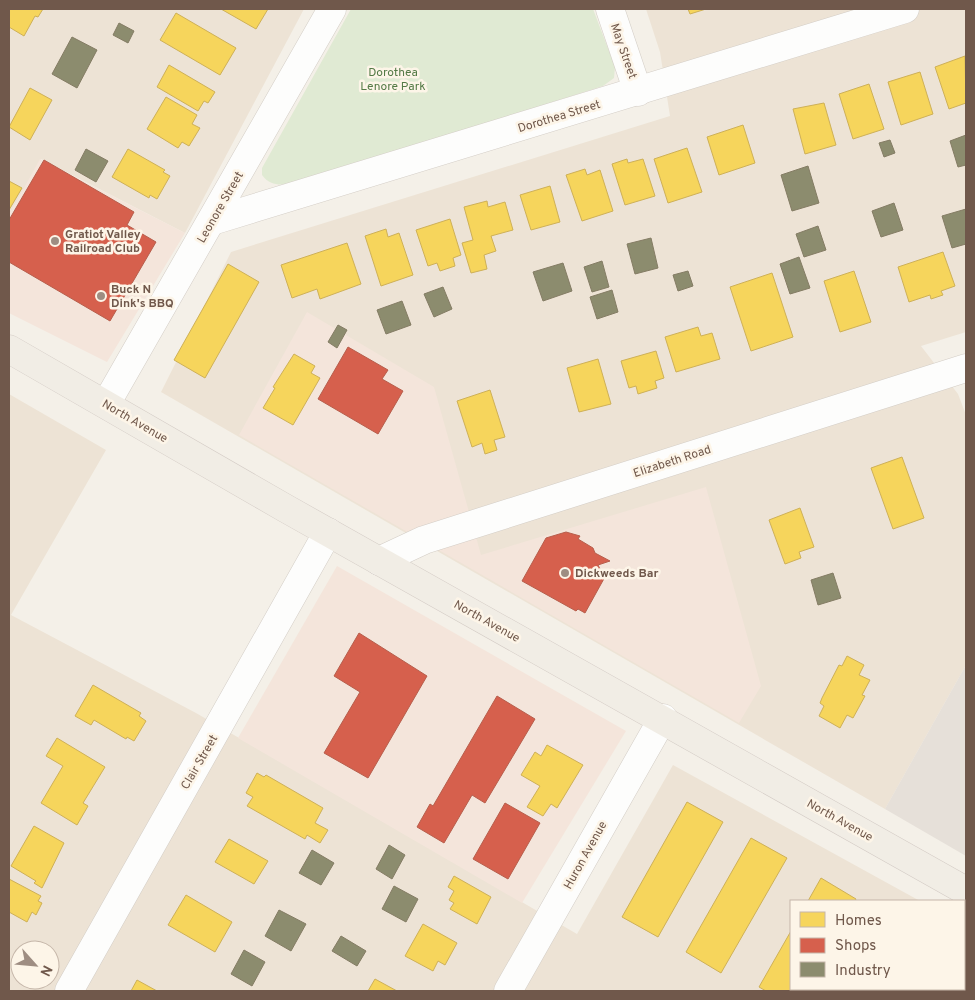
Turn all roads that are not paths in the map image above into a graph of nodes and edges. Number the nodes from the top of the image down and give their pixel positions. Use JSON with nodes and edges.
{"nodes":[{"id":1,"x":332,"y":9,"type":"edge"},
{"id":2,"x":610,"y":9,"type":"edge"},
{"id":3,"x":904,"y":9,"type":"edge"},
{"id":4,"x":638,"y":92,"type":"junction"},
{"id":5,"x":212,"y":221,"type":"junction"},
{"id":6,"x":9,"y":349,"type":"edge"},
{"id":7,"x":966,"y":368,"type":"edge"},
{"id":8,"x":106,"y":404,"type":"junction"},
{"id":9,"x":328,"y":532,"type":"junction"},
{"id":10,"x":379,"y":561,"type":"junction"},
{"id":11,"x":663,"y":718,"type":"junction"},
{"id":12,"x":966,"y":891,"type":"edge"},
{"id":13,"x":69,"y":991,"type":"edge"},
{"id":14,"x":508,"y":991,"type":"edge"}],
"edges":[{"from":1,"to":5,"type":"street","name":"Leonore Street"},
{"from":2,"to":4,"type":"street","name":"May Street"},
{"from":3,"to":4,"type":"street","name":"Dorothea Street"},
{"from":4,"to":5,"type":"street","name":"Dorothea Street"},
{"from":5,"to":8,"type":"street","name":"Leonore Street"},
{"from":6,"to":8,"type":"main road","name":"North Avenue"},
{"from":7,"to":10,"type":"street","name":"Elizabeth Road"},
{"from":8,"to":9,"type":"main road","name":"North Avenue"},
{"from":9,"to":10,"type":"main road","name":"North Avenue"},
{"from":9,"to":13,"type":"street","name":"Clair Street"},
{"from":10,"to":11,"type":"main road","name":"North Avenue"},
{"from":11,"to":12,"type":"main road","name":"North Avenue"},
{"from":11,"to":14,"type":"street","name":"Huron Avenue"}]}
